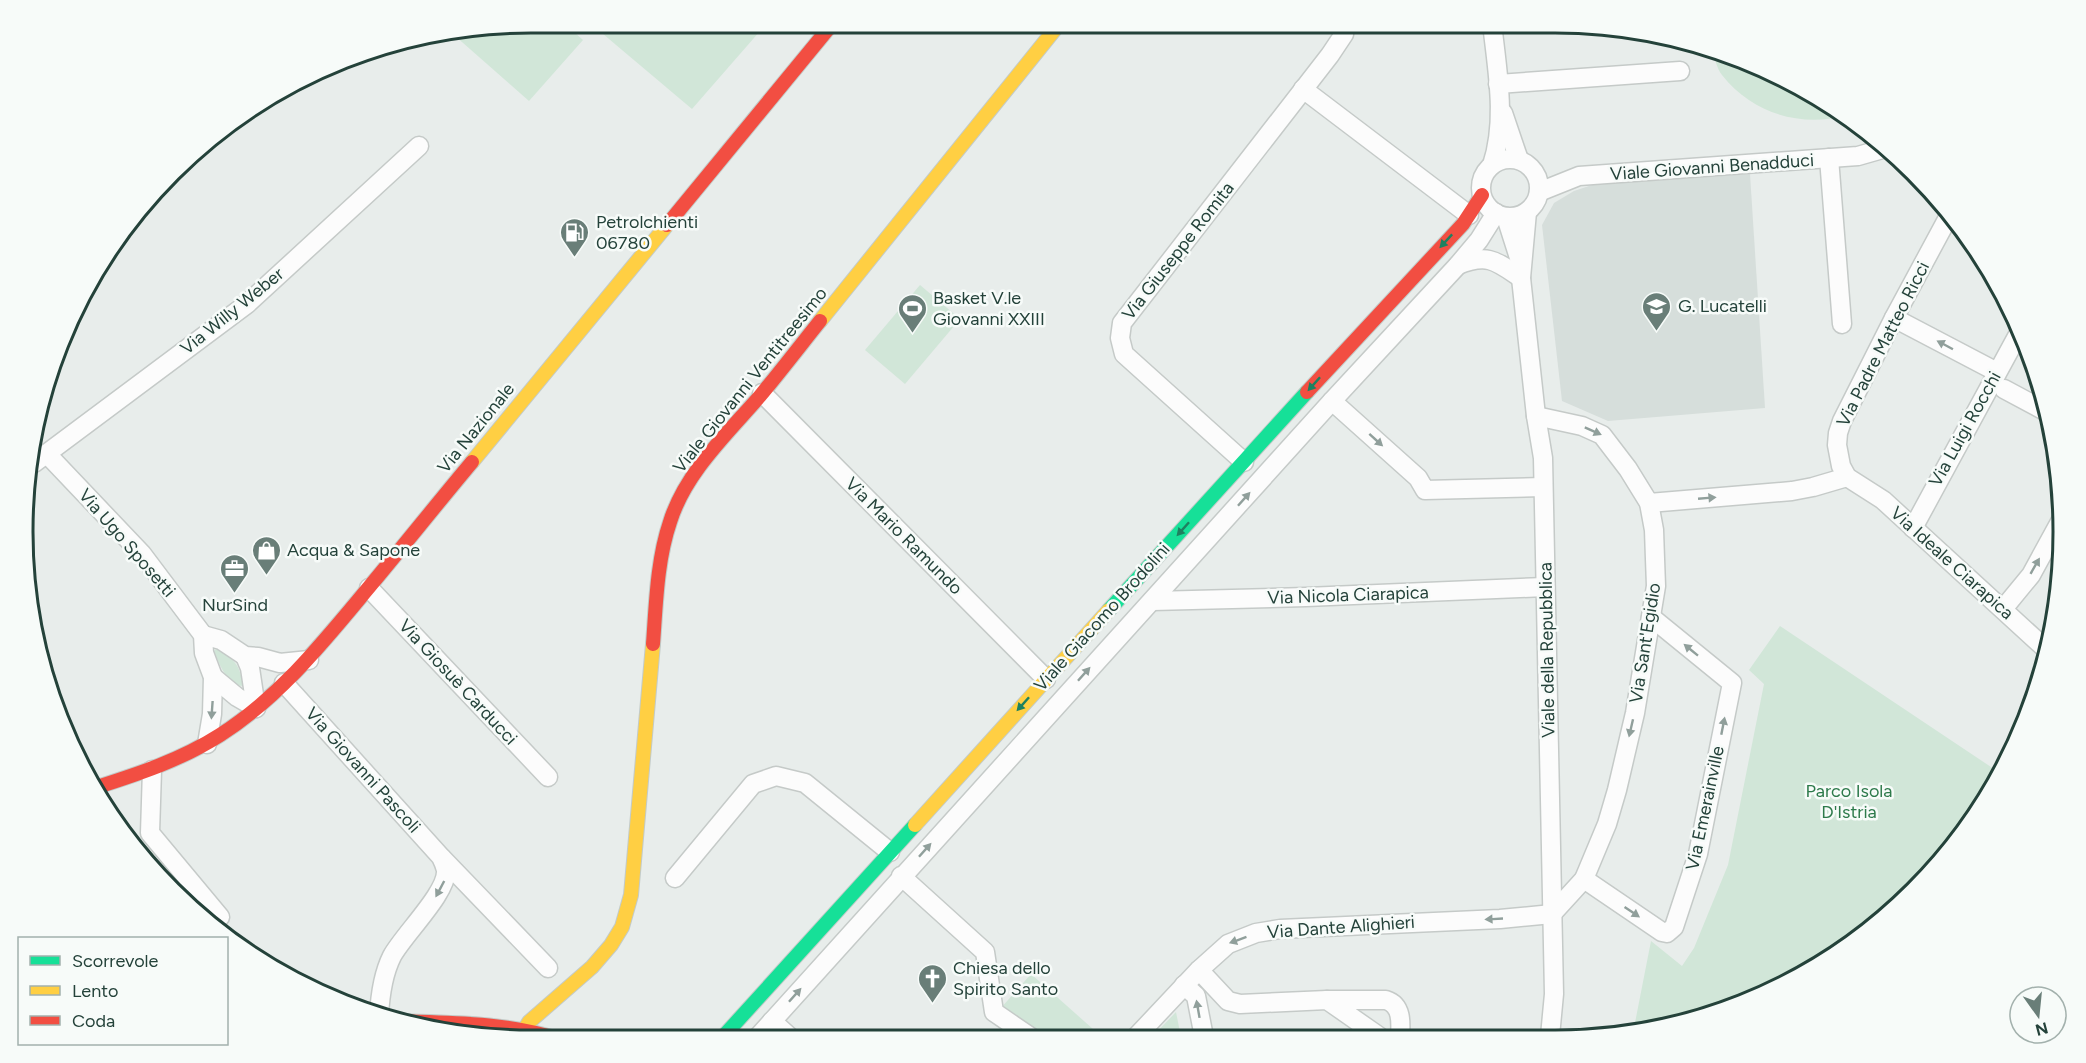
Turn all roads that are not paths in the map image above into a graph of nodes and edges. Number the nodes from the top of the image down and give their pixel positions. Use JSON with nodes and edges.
{"nodes":[{"id":1,"x":825,"y":33,"type":"edge"},
{"id":2,"x":1052,"y":33,"type":"edge"},
{"id":3,"x":1344,"y":33,"type":"edge"},
{"id":4,"x":1493,"y":33,"type":"edge"},
{"id":5,"x":1680,"y":71,"type":"dead end"},
{"id":6,"x":1498,"y":84,"type":"junction"},
{"id":7,"x":1303,"y":89,"type":"junction"},
{"id":8,"x":1500,"y":106,"type":"junction"},
{"id":9,"x":419,"y":146,"type":"dead end"},
{"id":10,"x":1876,"y":151,"type":"edge"},
{"id":11,"x":1829,"y":158,"type":"junction"},
{"id":12,"x":1492,"y":165,"type":"junction"},
{"id":13,"x":1526,"y":165,"type":"junction"},
{"id":14,"x":1579,"y":176,"type":"junction"},
{"id":15,"x":1539,"y":192,"type":"junction"},
{"id":16,"x":1482,"y":195,"type":"junction"},
{"id":17,"x":1527,"y":212,"type":"junction"},
{"id":18,"x":1469,"y":215,"type":"junction"},
{"id":19,"x":1501,"y":215,"type":"junction"},
{"id":20,"x":1945,"y":223,"type":"edge"},
{"id":21,"x":1458,"y":265,"type":"junction"},
{"id":22,"x":1521,"y":272,"type":"junction"},
{"id":23,"x":1894,"y":318,"type":"junction"},
{"id":24,"x":1842,"y":324,"type":"dead end"},
{"id":25,"x":2015,"y":340,"type":"edge"},
{"id":26,"x":1997,"y":372,"type":"junction"},
{"id":27,"x":2004,"y":389,"type":"dead end"},
{"id":28,"x":762,"y":393,"type":"junction"},
{"id":29,"x":1332,"y":401,"type":"junction"},
{"id":30,"x":2037,"y":407,"type":"edge"},
{"id":31,"x":1536,"y":416,"type":"junction"},
{"id":32,"x":40,"y":459,"type":"edge"},
{"id":33,"x":1244,"y":462,"type":"junction"},
{"id":34,"x":1847,"y":477,"type":"junction"},
{"id":35,"x":1543,"y":487,"type":"junction"},
{"id":36,"x":1929,"y":494,"type":"junction"},
{"id":37,"x":1883,"y":500,"type":"junction"},
{"id":38,"x":1649,"y":503,"type":"junction"},
{"id":39,"x":1913,"y":528,"type":"junction"},
{"id":40,"x":2053,"y":535,"type":"edge"},
{"id":41,"x":1545,"y":587,"type":"junction"},
{"id":42,"x":369,"y":588,"type":"junction"},
{"id":43,"x":1152,"y":600,"type":"junction"},
{"id":44,"x":2003,"y":609,"type":"junction"},
{"id":45,"x":1651,"y":617,"type":"junction"},
{"id":46,"x":203,"y":635,"type":"junction"},
{"id":47,"x":2040,"y":643,"type":"edge"},
{"id":48,"x":245,"y":656,"type":"junction"},
{"id":49,"x":309,"y":660,"type":"junction"},
{"id":50,"x":213,"y":676,"type":"junction"},
{"id":51,"x":1046,"y":679,"type":"junction"},
{"id":52,"x":284,"y":683,"type":"junction"},
{"id":53,"x":256,"y":708,"type":"junction"},
{"id":54,"x":207,"y":744,"type":"junction"},
{"id":55,"x":152,"y":770,"type":"junction"},
{"id":56,"x":548,"y":777,"type":"dead end"},
{"id":57,"x":103,"y":785,"type":"edge"},
{"id":58,"x":890,"y":852,"type":"junction"},
{"id":59,"x":441,"y":857,"type":"junction"},
{"id":60,"x":902,"y":876,"type":"junction"},
{"id":61,"x":675,"y":878,"type":"dead end"},
{"id":62,"x":1584,"y":879,"type":"junction"},
{"id":63,"x":1552,"y":914,"type":"junction"},
{"id":64,"x":220,"y":917,"type":"dead end"},
{"id":65,"x":548,"y":968,"type":"dead end"},
{"id":66,"x":1199,"y":970,"type":"junction"},
{"id":67,"x":1184,"y":986,"type":"junction"},
{"id":68,"x":1328,"y":1000,"type":"junction"},
{"id":69,"x":380,"y":1007,"type":"edge"},
{"id":70,"x":772,"y":1022,"type":"junction"},
{"id":71,"x":448,"y":1023,"type":"edge"},
{"id":72,"x":502,"y":1029,"type":"edge"},
{"id":73,"x":524,"y":1030,"type":"edge"},
{"id":74,"x":729,"y":1030,"type":"edge"},
{"id":75,"x":764,"y":1030,"type":"edge"},
{"id":76,"x":781,"y":1030,"type":"edge"},
{"id":77,"x":1019,"y":1030,"type":"edge"},
{"id":78,"x":1143,"y":1030,"type":"edge"},
{"id":79,"x":1203,"y":1030,"type":"edge"},
{"id":80,"x":1370,"y":1030,"type":"edge"},
{"id":81,"x":1400,"y":1030,"type":"edge"},
{"id":82,"x":1551,"y":1030,"type":"edge"}],
"edges":[{"from":1,"to":42,"type":"street","name":"Via Nazionale"},
{"from":2,"to":28,"type":"street","name":"Viale Giovanni Ventitreesimo"},
{"from":3,"to":7,"type":"street","name":"Via Giuseppe Romita"},
{"from":4,"to":6,"type":"street"},
{"from":5,"to":6,"type":"street"},
{"from":6,"to":8,"type":"street"},
{"from":7,"to":18,"type":"street"},
{"from":7,"to":33,"type":"street","name":"Via Giuseppe Romita"},
{"from":8,"to":12,"type":"street"},
{"from":8,"to":13,"type":"street"},
{"from":9,"to":32,"type":"street","name":"Via Willy Weber"},
{"from":10,"to":11,"type":"street","name":"Viale Giovanni Benadduci"},
{"from":11,"to":14,"type":"street","name":"Viale Giovanni Benadduci"},
{"from":11,"to":24,"type":"street"},
{"from":12,"to":13,"type":"street"},
{"from":12,"to":16,"type":"street"},
{"from":13,"to":14,"type":"street"},
{"from":13,"to":15,"type":"street"},
{"from":14,"to":15,"type":"street","name":"Viale Giovanni Benadduci"},
{"from":15,"to":17,"type":"street"},
{"from":16,"to":18,"type":"street","name":"Viale Giacomo Brodolini"},
{"from":16,"to":19,"type":"street"},
{"from":17,"to":19,"type":"street"},
{"from":17,"to":22,"type":"street","name":"Viale della Repubblica"},
{"from":18,"to":33,"type":"street","name":"Viale Giacomo Brodolini","one_way":true},
{"from":19,"to":21,"type":"street","name":"Viale Giacomo Brodolini"},
{"from":19,"to":22,"type":"street","name":"Viale della Repubblica"},
{"from":20,"to":23,"type":"street","name":"Via Padre Matteo Ricci"},
{"from":21,"to":22,"type":"street"},
{"from":21,"to":29,"type":"street","name":"Viale Giacomo Brodolini"},
{"from":22,"to":31,"type":"street","name":"Viale della Repubblica"},
{"from":26,"to":23,"type":"street","one_way":true},
{"from":23,"to":34,"type":"street","name":"Via Padre Matteo Ricci"},
{"from":25,"to":26,"type":"street","name":"Via Luigi Rocchi"},
{"from":26,"to":36,"type":"street","name":"Via Luigi Rocchi"},
{"from":27,"to":30,"type":"street"},
{"from":28,"to":51,"type":"street","name":"Via Mario Ramundo"},
{"from":28,"to":73,"type":"street","name":"Viale Giovanni Ventitreesimo"},
{"from":29,"to":35,"type":"street","one_way":true},
{"from":43,"to":29,"type":"street","name":"Viale Giacomo Brodolini","one_way":true},
{"from":31,"to":35,"type":"street","name":"Viale della Repubblica"},
{"from":31,"to":38,"type":"street","name":"Via Sant'Egidio","one_way":true},
{"from":32,"to":46,"type":"street","name":"Via Ugo Sposetti"},
{"from":33,"to":51,"type":"street","name":"Viale Giacomo Brodolini","one_way":true},
{"from":34,"to":37,"type":"street","name":"Via Ideale Ciarapica"},
{"from":38,"to":34,"type":"street","one_way":true},
{"from":35,"to":41,"type":"street","name":"Viale della Repubblica"},
{"from":36,"to":37,"type":"street","name":"Via Ideale Ciarapica"},
{"from":36,"to":39,"type":"street","name":"Via Luigi Rocchi"},
{"from":37,"to":39,"type":"street","name":"Via Ideale Ciarapica"},
{"from":38,"to":45,"type":"street","name":"Via Sant'Egidio"},
{"from":39,"to":44,"type":"street","name":"Via Ideale Ciarapica"},
{"from":44,"to":40,"type":"street","one_way":true},
{"from":41,"to":43,"type":"street","name":"Via Nicola Ciarapica"},
{"from":41,"to":63,"type":"street","name":"Viale della Repubblica"},
{"from":42,"to":49,"type":"street","name":"Via Nazionale"},
{"from":42,"to":56,"type":"street","name":"Via Giosuè Carducci"},
{"from":60,"to":43,"type":"street","name":"Viale Giacomo Brodolini","one_way":true},
{"from":44,"to":47,"type":"street","name":"Via Ideale Ciarapica"},
{"from":45,"to":62,"type":"street","name":"Via Sant'Egidio","one_way":true},
{"from":62,"to":45,"type":"street","name":"Via Emerainville","one_way":true},
{"from":46,"to":48,"type":"street"},
{"from":46,"to":50,"type":"street","name":"Via Ugo Sposetti"},
{"from":48,"to":49,"type":"street"},
{"from":48,"to":53,"type":"street"},
{"from":49,"to":52,"type":"street","name":"Via Nazionale"},
{"from":50,"to":53,"type":"street"},
{"from":50,"to":54,"type":"street","name":"Via Ugo Sposetti","one_way":true},
{"from":51,"to":58,"type":"street","name":"Viale Giacomo Brodolini","one_way":true},
{"from":52,"to":53,"type":"street","name":"Via Nazionale"},
{"from":52,"to":59,"type":"street","name":"Via Giovanni Pascoli"},
{"from":53,"to":54,"type":"street","name":"Via Nazionale"},
{"from":54,"to":55,"type":"street","name":"Via Nazionale"},
{"from":55,"to":57,"type":"street","name":"Via Nazionale"},
{"from":55,"to":64,"type":"street"},
{"from":58,"to":61,"type":"street"},
{"from":58,"to":74,"type":"street","name":"Viale Giacomo Brodolini"},
{"from":59,"to":65,"type":"street","name":"Via Giovanni Pascoli"},
{"from":59,"to":69,"type":"street","one_way":true},
{"from":70,"to":60,"type":"street","name":"Viale Giacomo Brodolini","one_way":true},
{"from":60,"to":77,"type":"street"},
{"from":62,"to":63,"type":"street","name":"Via Sant'Egidio"},
{"from":63,"to":66,"type":"street","name":"Via Dante Alighieri","one_way":true},
{"from":63,"to":82,"type":"street","name":"Viale della Repubblica"},
{"from":66,"to":67,"type":"street","name":"Via Dante Alighieri"},
{"from":66,"to":68,"type":"street"},
{"from":67,"to":78,"type":"street","name":"Via Dante Alighieri"},
{"from":79,"to":67,"type":"street","one_way":true},
{"from":68,"to":80,"type":"street"},
{"from":68,"to":81,"type":"street"},
{"from":70,"to":75,"type":"street","name":"Viale Giacomo Brodolini"},
{"from":70,"to":76,"type":"street"},
{"from":71,"to":72,"type":"street"}]}
